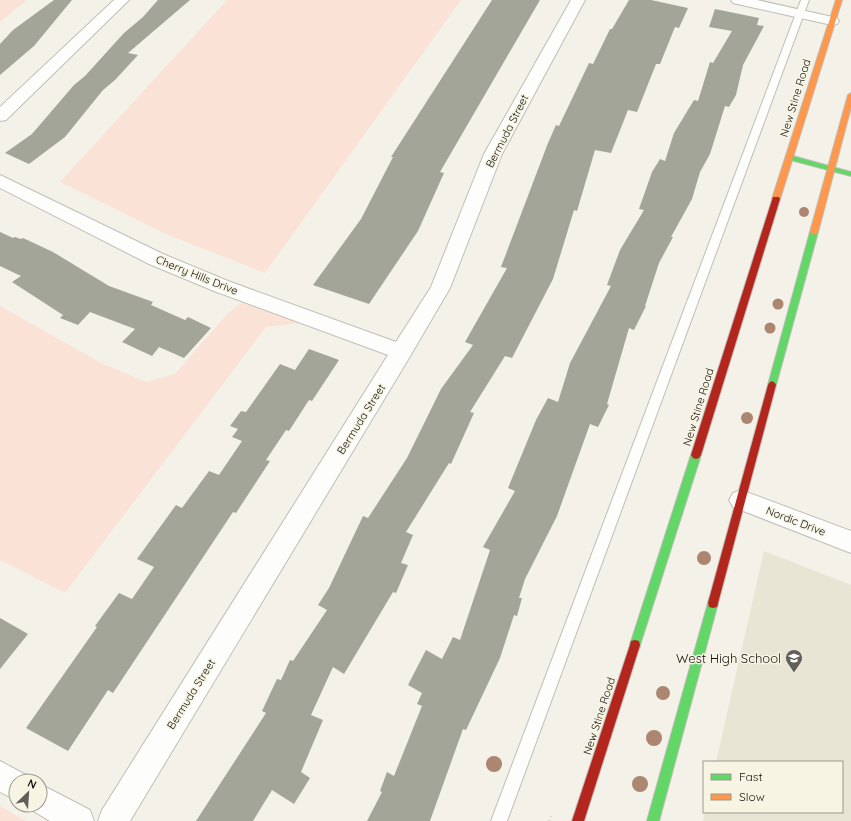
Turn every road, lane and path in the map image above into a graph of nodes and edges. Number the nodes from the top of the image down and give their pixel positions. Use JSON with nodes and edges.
{"nodes":[{"id":1,"x":122,"y":0,"type":"edge"},
{"id":2,"x":578,"y":0,"type":"edge"},
{"id":3,"x":738,"y":0,"type":"edge"},
{"id":4,"x":805,"y":0,"type":"edge"},
{"id":5,"x":840,"y":0,"type":"edge"},
{"id":6,"x":800,"y":14,"type":"junction"},
{"id":7,"x":832,"y":20,"type":"junction"},
{"id":8,"x":851,"y":95,"type":"edge"},
{"id":9,"x":0,"y":116,"type":"edge"},
{"id":10,"x":789,"y":157,"type":"junction"},
{"id":11,"x":832,"y":169,"type":"junction"},
{"id":12,"x":851,"y":174,"type":"edge"},
{"id":13,"x":0,"y":181,"type":"edge"},
{"id":14,"x":402,"y":352,"type":"junction"},
{"id":15,"x":741,"y":500,"type":"junction"},
{"id":16,"x":851,"y":542,"type":"edge"},
{"id":17,"x":48,"y":803,"type":"edge"},
{"id":18,"x":79,"y":821,"type":"edge"},
{"id":19,"x":113,"y":821,"type":"edge"},
{"id":20,"x":499,"y":821,"type":"edge"},
{"id":21,"x":578,"y":821,"type":"edge"},
{"id":22,"x":653,"y":821,"type":"edge"}],
"edges":[{"from":1,"to":9,"type":"street"},
{"from":2,"to":14,"type":"street","name":"Bermuda Street"},
{"from":3,"to":6,"type":"street"},
{"from":4,"to":6,"type":"lane"},
{"from":5,"to":7,"type":"main road","name":"New Stine Road"},
{"from":6,"to":7,"type":"street"},
{"from":6,"to":20,"type":"lane"},
{"from":7,"to":10,"type":"main road","name":"New Stine Road"},
{"from":8,"to":11,"type":"main road"},
{"from":10,"to":11,"type":"main road"},
{"from":10,"to":21,"type":"main road","name":"New Stine Road"},
{"from":11,"to":12,"type":"main road"},
{"from":11,"to":15,"type":"main road"},
{"from":13,"to":14,"type":"street","name":"Cherry Hills Drive"},
{"from":14,"to":19,"type":"street","name":"Bermuda Street"},
{"from":15,"to":16,"type":"street","name":"Nordic Drive"},
{"from":15,"to":22,"type":"main road"},
{"from":17,"to":18,"type":"street"}]}
